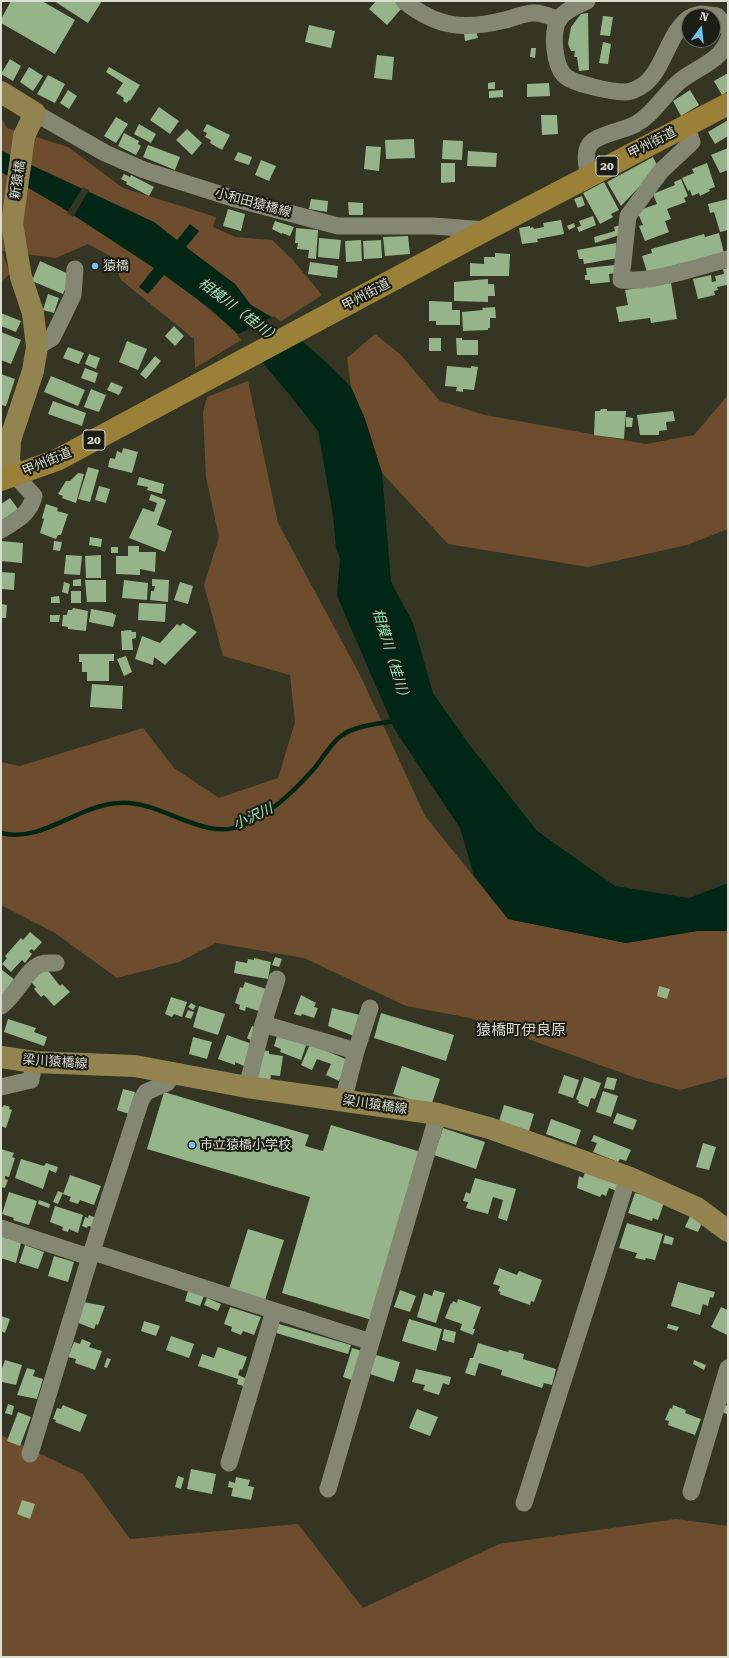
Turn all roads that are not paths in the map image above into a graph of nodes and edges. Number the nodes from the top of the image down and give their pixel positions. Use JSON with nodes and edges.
{"nodes":[{"id":1,"x":404,"y":1,"type":"edge"},
{"id":2,"x":587,"y":1,"type":"edge"},
{"id":3,"x":559,"y":20,"type":"junction"},
{"id":4,"x":721,"y":21,"type":"edge"},
{"id":5,"x":681,"y":26,"type":"edge"},
{"id":6,"x":728,"y":29,"type":"edge"},
{"id":7,"x":728,"y":40,"type":"edge"},
{"id":8,"x":1,"y":92,"type":"edge"},
{"id":9,"x":728,"y":104,"type":"edge"},
{"id":10,"x":35,"y":113,"type":"junction"},
{"id":11,"x":686,"y":126,"type":"junction"},
{"id":12,"x":589,"y":176,"type":"junction"},
{"id":13,"x":486,"y":230,"type":"junction"},
{"id":14,"x":728,"y":259,"type":"edge"},
{"id":15,"x":75,"y":269,"type":"dead end"},
{"id":16,"x":37,"y":347,"type":"junction"},
{"id":17,"x":8,"y":478,"type":"edge"},
{"id":18,"x":1,"y":530,"type":"edge"},
{"id":19,"x":56,"y":962,"type":"dead end"},
{"id":20,"x":277,"y":979,"type":"dead end"},
{"id":21,"x":1,"y":1006,"type":"edge"},
{"id":22,"x":370,"y":1008,"type":"dead end"},
{"id":23,"x":263,"y":1024,"type":"junction"},
{"id":24,"x":356,"y":1051,"type":"junction"},
{"id":25,"x":1,"y":1058,"type":"edge"},
{"id":26,"x":34,"y":1062,"type":"junction"},
{"id":27,"x":174,"y":1073,"type":"junction"},
{"id":28,"x":1,"y":1087,"type":"edge"},
{"id":29,"x":247,"y":1087,"type":"junction"},
{"id":30,"x":343,"y":1101,"type":"junction"},
{"id":31,"x":438,"y":1114,"type":"junction"},
{"id":32,"x":628,"y":1177,"type":"junction"},
{"id":33,"x":1,"y":1228,"type":"edge"},
{"id":34,"x":728,"y":1231,"type":"edge"},
{"id":35,"x":92,"y":1254,"type":"junction"},
{"id":36,"x":274,"y":1311,"type":"junction"},
{"id":37,"x":371,"y":1342,"type":"junction"},
{"id":38,"x":728,"y":1368,"type":"edge"},
{"id":39,"x":30,"y":1454,"type":"dead end"},
{"id":40,"x":229,"y":1463,"type":"dead end"},
{"id":41,"x":328,"y":1489,"type":"dead end"},
{"id":42,"x":691,"y":1492,"type":"dead end"},
{"id":43,"x":524,"y":1503,"type":"dead end"}],
"edges":[{"from":1,"to":3,"type":"street"},
{"from":2,"to":3,"type":"street"},
{"from":3,"to":5,"type":"street"},
{"from":4,"to":6,"type":"street"},
{"from":7,"to":12,"type":"street"},
{"from":8,"to":10,"type":"main road","name":"小和田猿橋線"},
{"from":9,"to":11,"type":"highway","name":"甲州街道","number":"20"},
{"from":10,"to":13,"type":"street","name":"小和田猿橋線"},
{"from":10,"to":16,"type":"main road","name":"新猿橋"},
{"from":11,"to":12,"type":"highway","name":"甲州街道","number":"20"},
{"from":11,"to":14,"type":"street"},
{"from":12,"to":13,"type":"highway","name":"甲州街道","number":"20"},
{"from":13,"to":17,"type":"highway","name":"甲州街道","number":"20"},
{"from":15,"to":16,"type":"street"},
{"from":16,"to":17,"type":"main road"},
{"from":17,"to":18,"type":"street"},
{"from":19,"to":21,"type":"street"},
{"from":20,"to":23,"type":"street"},
{"from":22,"to":24,"type":"street"},
{"from":23,"to":24,"type":"street"},
{"from":23,"to":29,"type":"street"},
{"from":24,"to":30,"type":"street"},
{"from":25,"to":26,"type":"main road","name":"梁川猿橋線"},
{"from":26,"to":27,"type":"main road","name":"梁川猿橋線"},
{"from":26,"to":28,"type":"street"},
{"from":27,"to":29,"type":"main road","name":"梁川猿橋線"},
{"from":27,"to":35,"type":"street"},
{"from":29,"to":30,"type":"main road","name":"梁川猿橋線"},
{"from":30,"to":31,"type":"main road","name":"梁川猿橋線"},
{"from":31,"to":32,"type":"main road","name":"梁川猿橋線"},
{"from":31,"to":37,"type":"street"},
{"from":32,"to":34,"type":"main road","name":"梁川猿橋線"},
{"from":32,"to":43,"type":"street"},
{"from":33,"to":35,"type":"street"},
{"from":35,"to":36,"type":"street"},
{"from":35,"to":39,"type":"street"},
{"from":36,"to":37,"type":"street"},
{"from":36,"to":40,"type":"street"},
{"from":37,"to":41,"type":"street"},
{"from":38,"to":42,"type":"street"}]}
